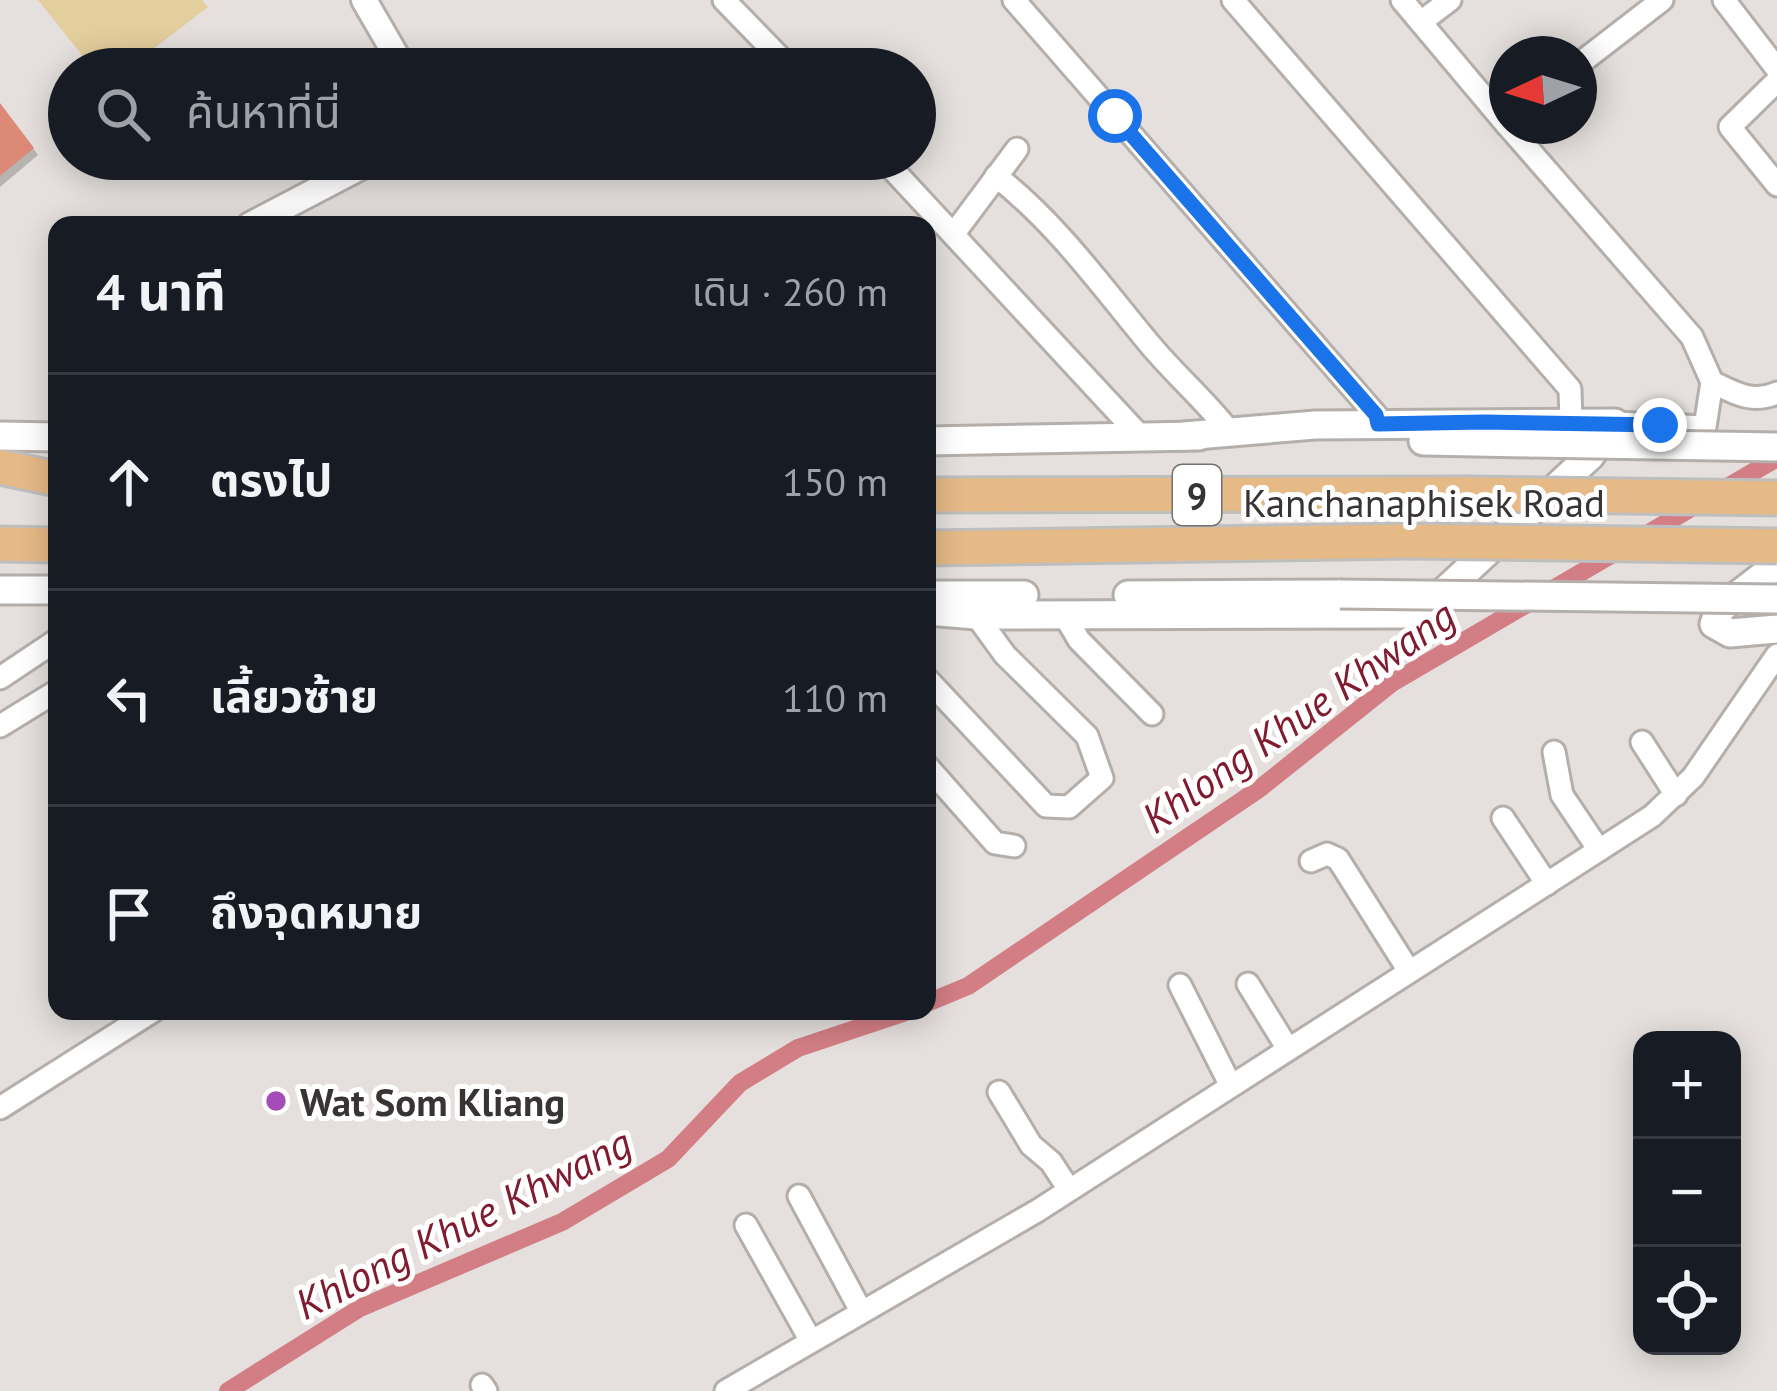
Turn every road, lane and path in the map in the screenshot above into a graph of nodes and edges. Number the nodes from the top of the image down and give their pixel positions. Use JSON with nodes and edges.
{"nodes":[{"id":1,"x":364,"y":0,"type":"edge"},
{"id":2,"x":724,"y":0,"type":"edge"},
{"id":3,"x":1014,"y":0,"type":"edge"},
{"id":4,"x":1233,"y":0,"type":"edge"},
{"id":5,"x":1402,"y":0,"type":"edge"},
{"id":6,"x":1450,"y":0,"type":"edge"},
{"id":7,"x":1662,"y":0,"type":"edge"},
{"id":8,"x":1724,"y":0,"type":"edge"},
{"id":9,"x":1420,"y":22,"type":"junction"},
{"id":10,"x":392,"y":48,"type":"edge"},
{"id":11,"x":771,"y":48,"type":"edge"},
{"id":12,"x":1597,"y":50,"type":"edge"},
{"id":13,"x":1777,"y":69,"type":"edge"},
{"id":14,"x":1777,"y":81,"type":"edge"},
{"id":15,"x":1489,"y":103,"type":"edge"},
{"id":16,"x":1524,"y":144,"type":"edge"},
{"id":17,"x":1017,"y":149,"type":"dead end"},
{"id":18,"x":996,"y":176,"type":"junction"},
{"id":19,"x":336,"y":180,"type":"edge"},
{"id":20,"x":904,"y":180,"type":"edge"},
{"id":21,"x":1777,"y":185,"type":"edge"},
{"id":22,"x":267,"y":216,"type":"edge"},
{"id":23,"x":955,"y":232,"type":"junction"},
{"id":24,"x":1712,"y":382,"type":"junction"},
{"id":25,"x":1777,"y":393,"type":"edge"},
{"id":26,"x":1571,"y":422,"type":"junction"},
{"id":27,"x":1616,"y":423,"type":"junction"},
{"id":28,"x":1378,"y":424,"type":"junction"},
{"id":29,"x":1229,"y":431,"type":"junction"},
{"id":30,"x":0,"y":436,"type":"edge"},
{"id":31,"x":1140,"y":436,"type":"junction"},
{"id":32,"x":1184,"y":436,"type":"junction"},
{"id":33,"x":48,"y":437,"type":"edge"},
{"id":34,"x":936,"y":440,"type":"edge"},
{"id":35,"x":1777,"y":447,"type":"edge"},
{"id":36,"x":0,"y":467,"type":"edge"},
{"id":37,"x":48,"y":478,"type":"edge"},
{"id":38,"x":48,"y":480,"type":"edge"},
{"id":39,"x":0,"y":482,"type":"edge"},
{"id":40,"x":936,"y":495,"type":"edge"},
{"id":41,"x":1777,"y":498,"type":"edge"},
{"id":42,"x":0,"y":544,"type":"edge"},
{"id":43,"x":48,"y":544,"type":"edge"},
{"id":44,"x":1777,"y":546,"type":"edge"},
{"id":45,"x":936,"y":548,"type":"edge"},
{"id":46,"x":1777,"y":565,"type":"edge"},
{"id":47,"x":0,"y":590,"type":"edge"},
{"id":48,"x":48,"y":590,"type":"edge"},
{"id":49,"x":936,"y":595,"type":"edge"},
{"id":50,"x":1777,"y":599,"type":"edge"},
{"id":51,"x":936,"y":612,"type":"edge"},
{"id":52,"x":1064,"y":613,"type":"junction"},
{"id":53,"x":976,"y":614,"type":"junction"},
{"id":54,"x":1777,"y":629,"type":"edge"},
{"id":55,"x":48,"y":646,"type":"edge"},
{"id":56,"x":1777,"y":655,"type":"edge"},
{"id":57,"x":0,"y":678,"type":"edge"},
{"id":58,"x":936,"y":689,"type":"edge"},
{"id":59,"x":48,"y":697,"type":"edge"},
{"id":60,"x":1152,"y":714,"type":"dead end"},
{"id":61,"x":0,"y":726,"type":"edge"},
{"id":62,"x":1642,"y":742,"type":"dead end"},
{"id":63,"x":1554,"y":752,"type":"dead end"},
{"id":64,"x":936,"y":776,"type":"edge"},
{"id":65,"x":1676,"y":795,"type":"junction"},
{"id":66,"x":1503,"y":818,"type":"dead end"},
{"id":67,"x":1014,"y":846,"type":"dead end"},
{"id":68,"x":1599,"y":850,"type":"junction"},
{"id":69,"x":1311,"y":861,"type":"dead end"},
{"id":70,"x":1547,"y":884,"type":"junction"},
{"id":71,"x":1409,"y":970,"type":"junction"},
{"id":72,"x":1248,"y":984,"type":"dead end"},
{"id":73,"x":1180,"y":985,"type":"dead end"},
{"id":74,"x":139,"y":1020,"type":"edge"},
{"id":75,"x":1288,"y":1049,"type":"junction"},
{"id":76,"x":1232,"y":1086,"type":"junction"},
{"id":77,"x":998,"y":1091,"type":"dead end"},
{"id":78,"x":0,"y":1108,"type":"edge"},
{"id":79,"x":1068,"y":1188,"type":"junction"},
{"id":80,"x":799,"y":1196,"type":"dead end"},
{"id":81,"x":746,"y":1225,"type":"dead end"},
{"id":82,"x":861,"y":1311,"type":"junction"},
{"id":83,"x":811,"y":1341,"type":"junction"},
{"id":84,"x":725,"y":1391,"type":"edge"}],
"edges":[{"from":1,"to":10,"type":"street"},
{"from":2,"to":11,"type":"street"},
{"from":3,"to":28,"type":"street"},
{"from":4,"to":26,"type":"street"},
{"from":5,"to":9,"type":"street"},
{"from":6,"to":9,"type":"street"},
{"from":7,"to":12,"type":"street"},
{"from":8,"to":13,"type":"street"},
{"from":9,"to":15,"type":"street"},
{"from":14,"to":21,"type":"street"},
{"from":16,"to":24,"type":"street"},
{"from":17,"to":18,"type":"street"},
{"from":18,"to":23,"type":"street"},
{"from":18,"to":29,"type":"street"},
{"from":19,"to":22,"type":"street"},
{"from":20,"to":23,"type":"street"},
{"from":23,"to":31,"type":"street"},
{"from":24,"to":25,"type":"street"},
{"from":24,"to":27,"type":"street"},
{"from":26,"to":27,"type":"main road"},
{"from":26,"to":28,"type":"main road"},
{"from":27,"to":52,"type":"main road"},
{"from":28,"to":29,"type":"main road"},
{"from":29,"to":32,"type":"main road"},
{"from":30,"to":33,"type":"main road"},
{"from":31,"to":32,"type":"main road"},
{"from":31,"to":34,"type":"main road"},
{"from":32,"to":35,"type":"main road","bridge":true},
{"from":36,"to":37,"type":"highway"},
{"from":38,"to":39,"type":"highway"},
{"from":40,"to":41,"type":"highway","name":"Kanchanaphisek Road","number":"9","bridge":true},
{"from":42,"to":43,"type":"highway"},
{"from":44,"to":45,"type":"highway","name":"Kanchanaphisek Road","number":"9","bridge":true},
{"from":46,"to":54,"type":"main road"},
{"from":47,"to":48,"type":"main road"},
{"from":49,"to":50,"type":"main road","bridge":true},
{"from":51,"to":53,"type":"main road"},
{"from":52,"to":53,"type":"main road"},
{"from":52,"to":60,"type":"street"},
{"from":53,"to":58,"type":"street"},
{"from":55,"to":57,"type":"street"},
{"from":56,"to":65,"type":"street"},
{"from":59,"to":61,"type":"street"},
{"from":62,"to":65,"type":"street"},
{"from":63,"to":68,"type":"street"},
{"from":64,"to":67,"type":"street"},
{"from":65,"to":68,"type":"street"},
{"from":66,"to":70,"type":"street"},
{"from":68,"to":70,"type":"street"},
{"from":69,"to":71,"type":"street"},
{"from":70,"to":71,"type":"street"},
{"from":71,"to":75,"type":"street"},
{"from":72,"to":75,"type":"street"},
{"from":73,"to":76,"type":"street"},
{"from":74,"to":78,"type":"street"},
{"from":75,"to":76,"type":"street"},
{"from":76,"to":79,"type":"street"},
{"from":77,"to":79,"type":"street"},
{"from":79,"to":82,"type":"street"},
{"from":80,"to":82,"type":"street"},
{"from":81,"to":83,"type":"street"},
{"from":82,"to":83,"type":"street"},
{"from":83,"to":84,"type":"street"}]}
